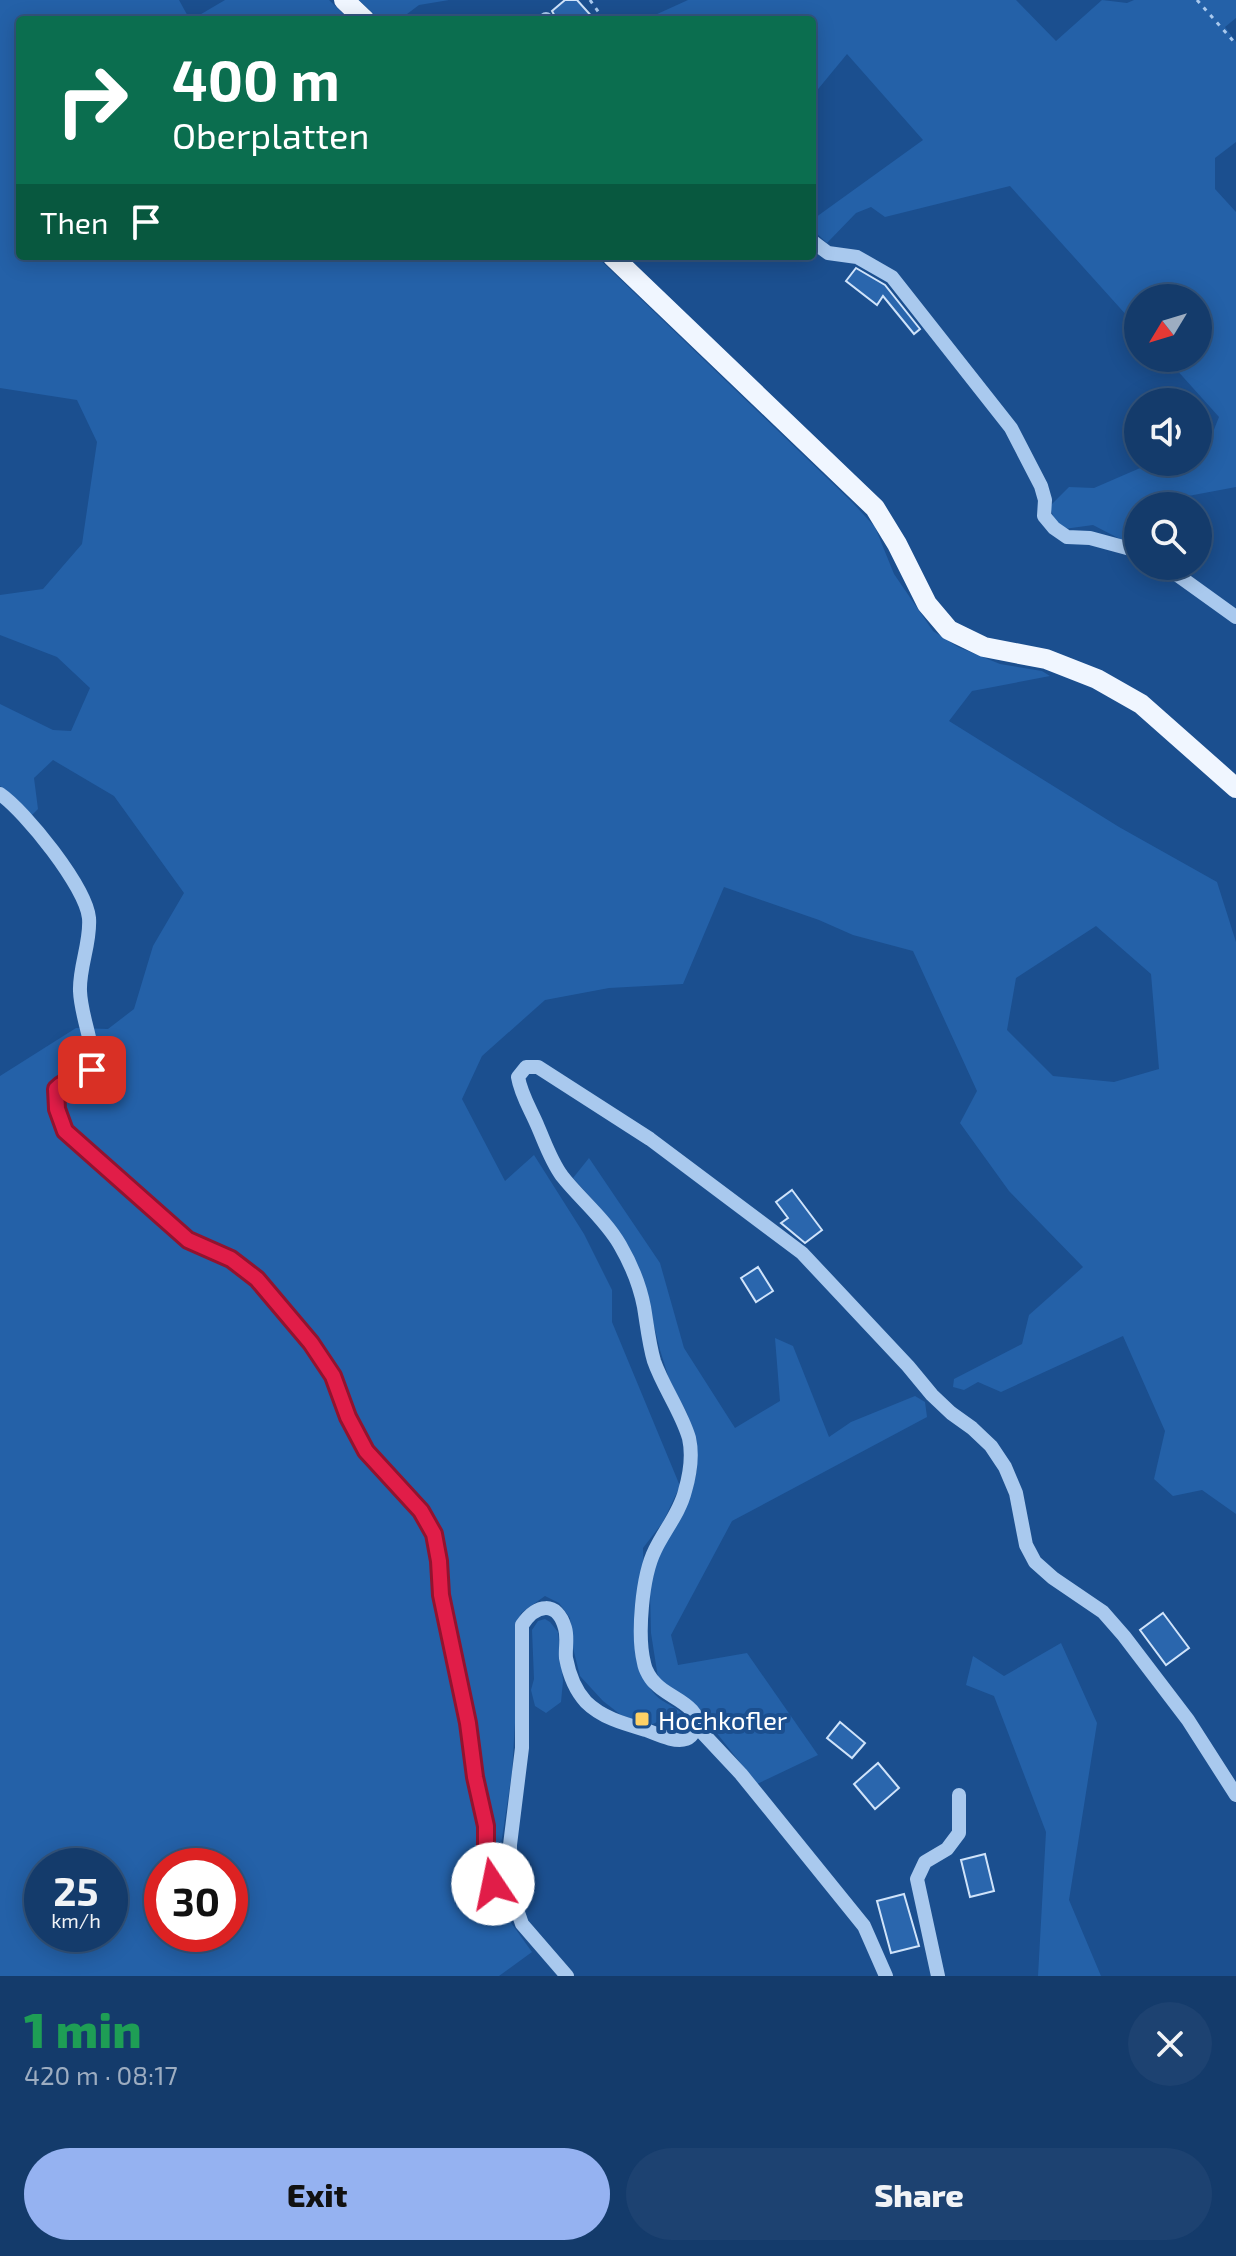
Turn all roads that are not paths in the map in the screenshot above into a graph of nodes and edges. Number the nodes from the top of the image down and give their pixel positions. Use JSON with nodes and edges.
{"nodes":[{"id":1,"x":344,"y":0,"type":"edge"},
{"id":2,"x":361,"y":16,"type":"edge"},
{"id":3,"x":816,"y":244,"type":"edge"},
{"id":4,"x":616,"y":260,"type":"edge"},
{"id":5,"x":1124,"y":547,"type":"edge"},
{"id":6,"x":1184,"y":580,"type":"edge"},
{"id":7,"x":1236,"y":617,"type":"edge"},
{"id":8,"x":1236,"y":788,"type":"edge"},
{"id":9,"x":0,"y":794,"type":"edge"},
{"id":10,"x":697,"y":1727,"type":"junction"},
{"id":11,"x":959,"y":1795,"type":"dead end"},
{"id":12,"x":1236,"y":1795,"type":"edge"},
{"id":13,"x":510,"y":1889,"type":"junction"},
{"id":14,"x":567,"y":1976,"type":"edge"},
{"id":15,"x":886,"y":1976,"type":"edge"},
{"id":16,"x":938,"y":1976,"type":"edge"}],
"edges":[{"from":1,"to":2,"type":"main road"},
{"from":3,"to":5,"type":"street"},
{"from":4,"to":8,"type":"main road"},
{"from":6,"to":7,"type":"street"},
{"from":9,"to":13,"type":"street"},
{"from":10,"to":12,"type":"street"},
{"from":10,"to":13,"type":"street"},
{"from":10,"to":15,"type":"street"},
{"from":11,"to":16,"type":"street"},
{"from":13,"to":14,"type":"street"}]}
